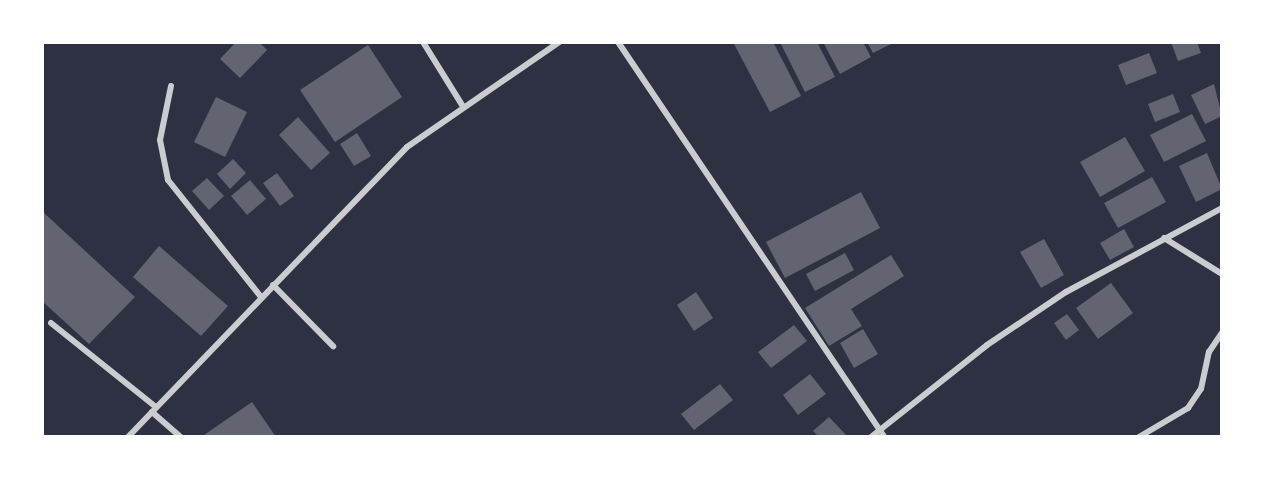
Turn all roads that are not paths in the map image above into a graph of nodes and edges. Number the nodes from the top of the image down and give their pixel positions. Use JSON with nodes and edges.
{"nodes":[{"id":1,"x":423,"y":42,"type":"edge"},
{"id":2,"x":559,"y":42,"type":"edge"},
{"id":3,"x":618,"y":42,"type":"edge"},
{"id":4,"x":171,"y":86,"type":"dead end"},
{"id":5,"x":462,"y":105,"type":"junction"},
{"id":6,"x":1222,"y":208,"type":"edge"},
{"id":7,"x":1164,"y":238,"type":"junction"},
{"id":8,"x":1222,"y":274,"type":"edge"},
{"id":9,"x":273,"y":285,"type":"junction"},
{"id":10,"x":261,"y":297,"type":"junction"},
{"id":11,"x":51,"y":323,"type":"dead end"},
{"id":12,"x":1222,"y":333,"type":"edge"},
{"id":13,"x":333,"y":346,"type":"dead end"},
{"id":14,"x":154,"y":410,"type":"junction"},
{"id":15,"x":879,"y":430,"type":"junction"},
{"id":16,"x":128,"y":437,"type":"edge"},
{"id":17,"x":181,"y":437,"type":"edge"},
{"id":18,"x":871,"y":437,"type":"edge"},
{"id":19,"x":884,"y":437,"type":"edge"},
{"id":20,"x":1139,"y":437,"type":"edge"}],
"edges":[{"from":1,"to":5,"type":"street"},
{"from":2,"to":5,"type":"street"},
{"from":3,"to":15,"type":"street"},
{"from":4,"to":10,"type":"street"},
{"from":5,"to":9,"type":"street"},
{"from":6,"to":7,"type":"street"},
{"from":7,"to":8,"type":"street"},
{"from":7,"to":15,"type":"street"},
{"from":9,"to":10,"type":"street"},
{"from":9,"to":13,"type":"street"},
{"from":10,"to":14,"type":"street"},
{"from":11,"to":14,"type":"street"},
{"from":12,"to":20,"type":"street"},
{"from":14,"to":16,"type":"street"},
{"from":14,"to":17,"type":"street"},
{"from":15,"to":18,"type":"street"},
{"from":15,"to":19,"type":"street"}]}
